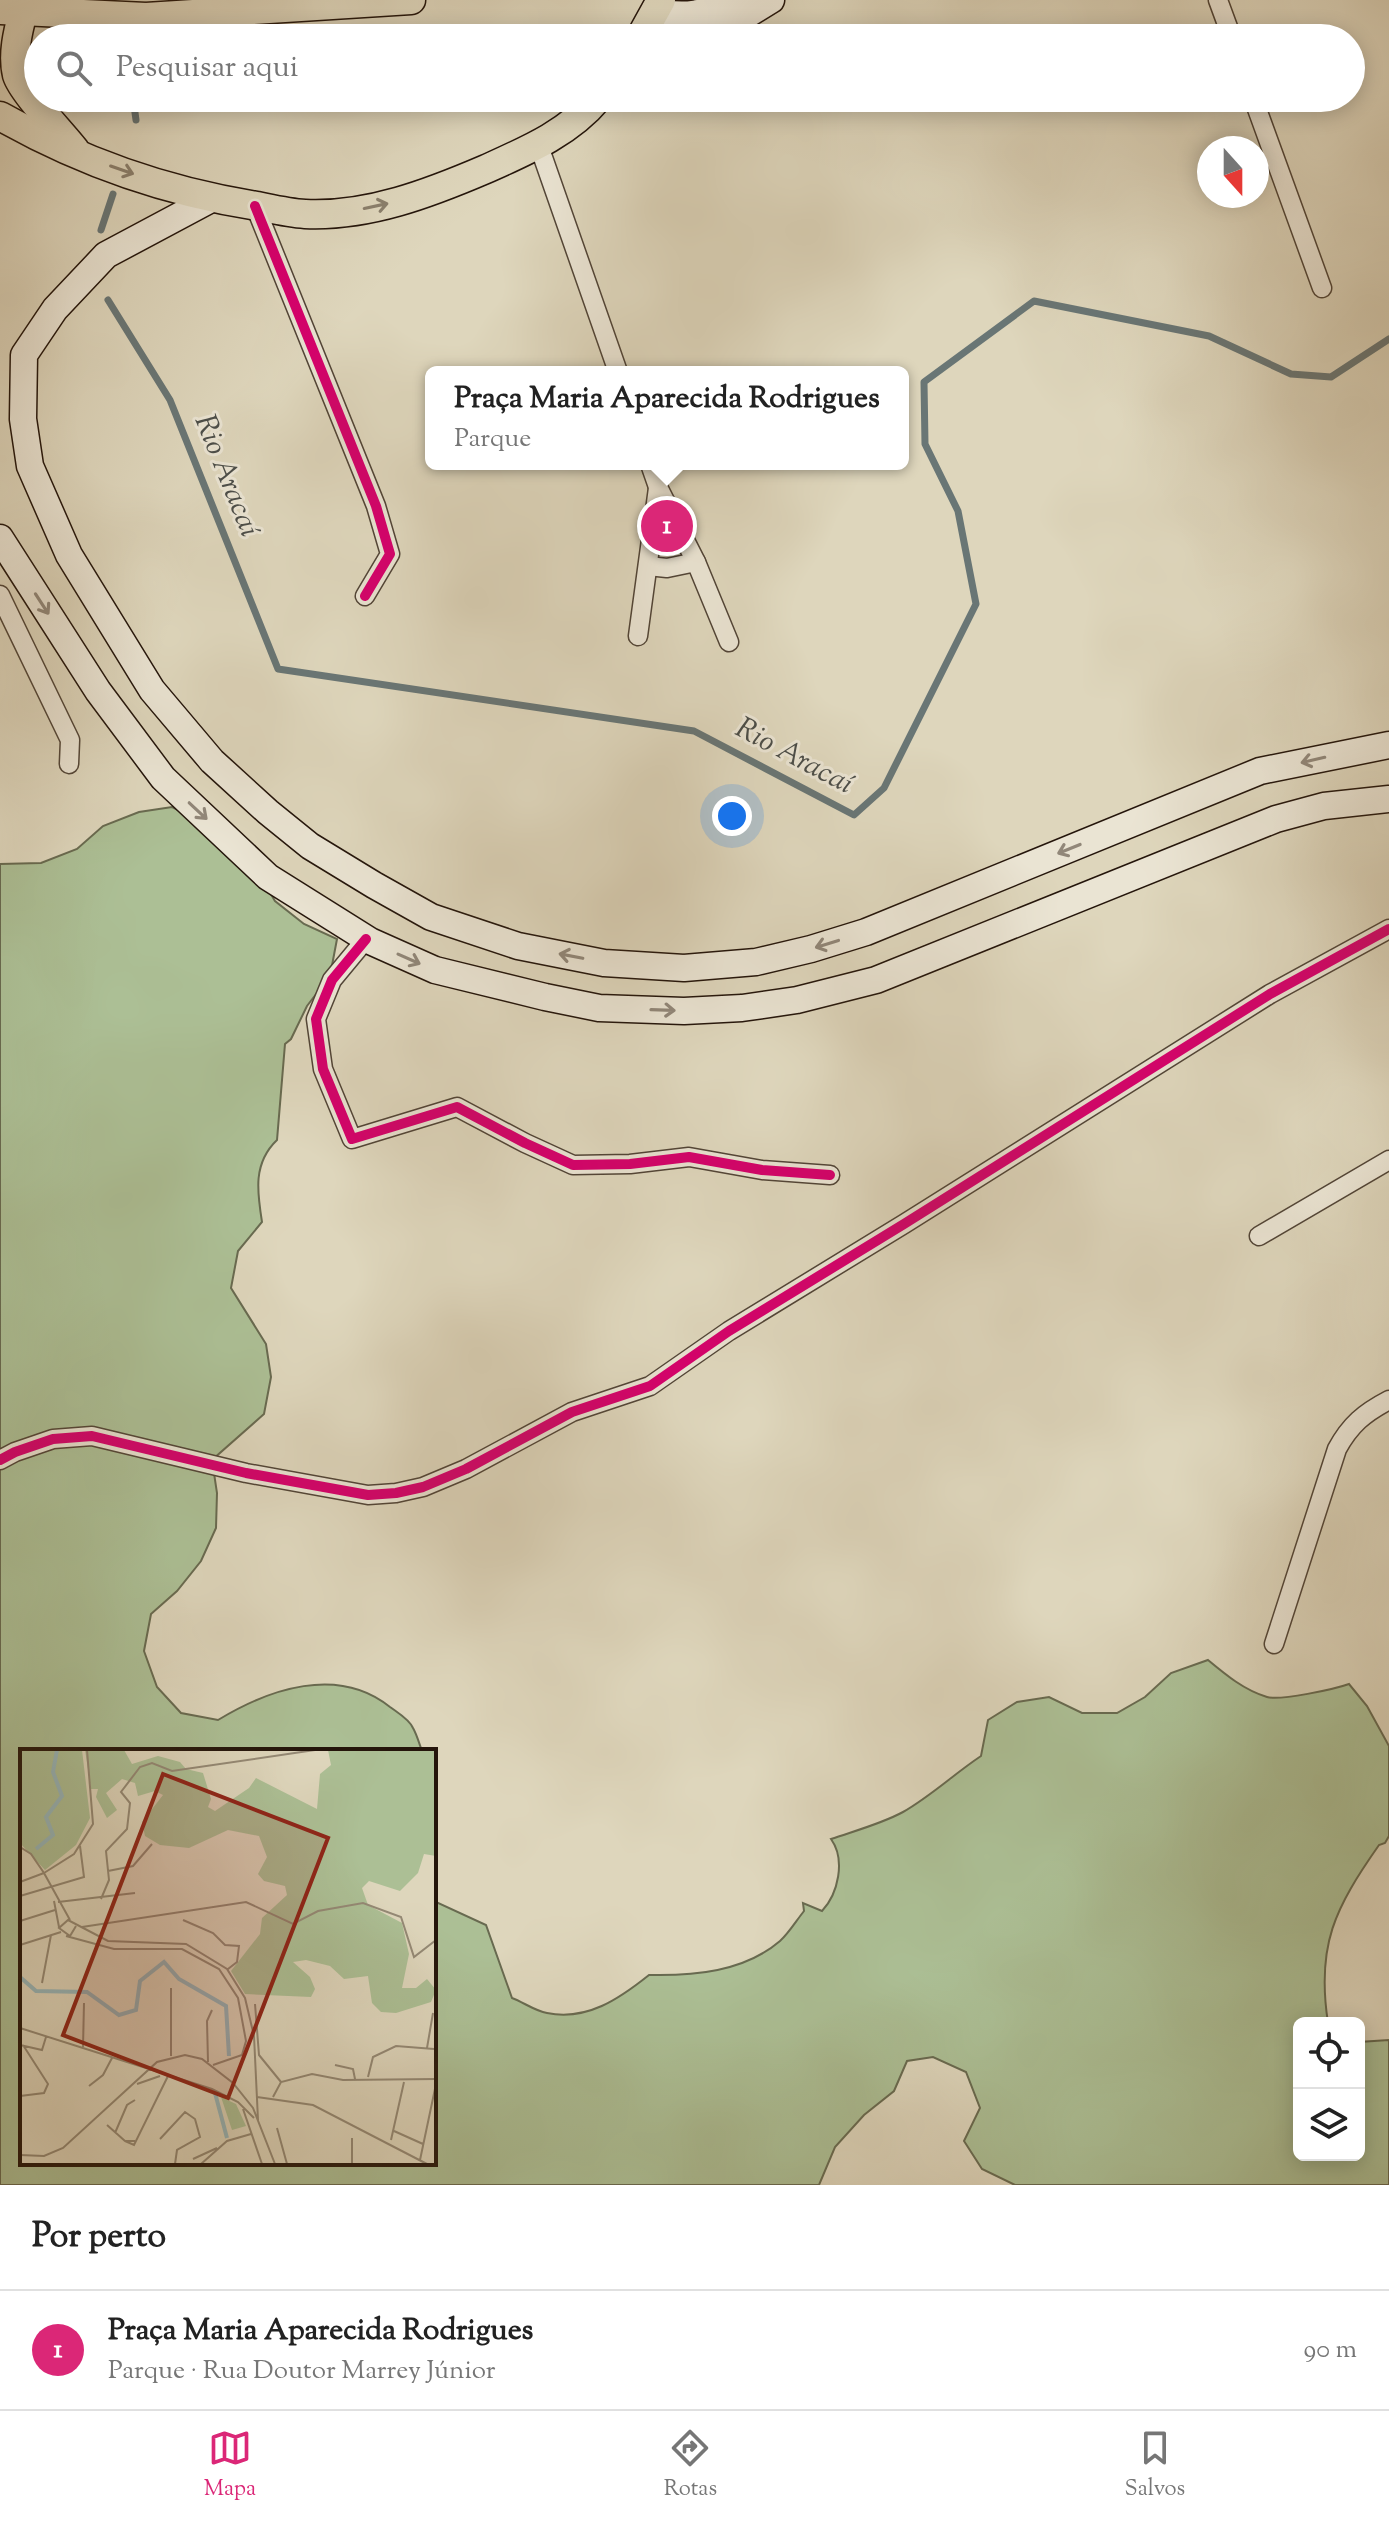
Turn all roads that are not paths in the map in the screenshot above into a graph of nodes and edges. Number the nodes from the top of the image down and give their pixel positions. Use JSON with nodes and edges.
{"nodes":[{"id":1,"x":411,"y":0,"type":"edge"},
{"id":2,"x":742,"y":0,"type":"edge"},
{"id":3,"x":771,"y":0,"type":"edge"},
{"id":4,"x":1218,"y":0,"type":"edge"},
{"id":5,"x":654,"y":3,"type":"edge"},
{"id":6,"x":12,"y":11,"type":"edge"},
{"id":7,"x":646,"y":24,"type":"edge"},
{"id":8,"x":732,"y":24,"type":"edge"},
{"id":9,"x":1227,"y":24,"type":"edge"},
{"id":10,"x":24,"y":88,"type":"edge"},
{"id":11,"x":43,"y":112,"type":"edge"},
{"id":12,"x":584,"y":112,"type":"edge"},
{"id":13,"x":1258,"y":112,"type":"edge"},
{"id":14,"x":0,"y":116,"type":"edge"},
{"id":15,"x":539,"y":146,"type":"junction"},
{"id":16,"x":79,"y":156,"type":"junction"},
{"id":17,"x":211,"y":199,"type":"junction"},
{"id":18,"x":255,"y":206,"type":"junction"},
{"id":19,"x":1322,"y":288,"type":"dead end"},
{"id":20,"x":12,"y":360,"type":"edge"},
{"id":21,"x":616,"y":366,"type":"edge"},
{"id":22,"x":652,"y":470,"type":"edge"},
{"id":23,"x":658,"y":487,"type":"junction"},
{"id":24,"x":0,"y":538,"type":"edge"},
{"id":25,"x":696,"y":562,"type":"junction"},
{"id":26,"x":648,"y":566,"type":"junction"},
{"id":27,"x":0,"y":595,"type":"edge"},
{"id":28,"x":365,"y":596,"type":"dead end"},
{"id":29,"x":638,"y":636,"type":"dead end"},
{"id":30,"x":729,"y":642,"type":"dead end"},
{"id":31,"x":1389,"y":745,"type":"edge"},
{"id":32,"x":69,"y":764,"type":"dead end"},
{"id":33,"x":1389,"y":799,"type":"edge"},
{"id":34,"x":1389,"y":929,"type":"edge"},
{"id":35,"x":366,"y":939,"type":"junction"},
{"id":36,"x":1389,"y":1160,"type":"edge"},
{"id":37,"x":830,"y":1175,"type":"dead end"},
{"id":38,"x":1259,"y":1236,"type":"dead end"},
{"id":39,"x":1389,"y":1400,"type":"edge"},
{"id":40,"x":0,"y":1460,"type":"edge"},
{"id":41,"x":1274,"y":1644,"type":"dead end"}],
"edges":[{"from":1,"to":6,"type":"main road"},
{"from":2,"to":5,"type":"main road"},
{"from":3,"to":8,"type":"main road"},
{"from":4,"to":9,"type":"street"},
{"from":5,"to":7,"type":"main road"},
{"from":6,"to":10,"type":"main road"},
{"from":11,"to":16,"type":"main road"},
{"from":12,"to":15,"type":"main road"},
{"from":13,"to":19,"type":"street"},
{"from":14,"to":16,"type":"main road"},
{"from":18,"to":15,"type":"main road","one_way":true},
{"from":15,"to":21,"type":"street"},
{"from":16,"to":17,"type":"main road","one_way":true},
{"from":17,"to":18,"type":"main road"},
{"from":17,"to":20,"type":"main road"},
{"from":18,"to":28,"type":"street"},
{"from":31,"to":20,"type":"main road","one_way":true},
{"from":22,"to":23,"type":"street"},
{"from":23,"to":25,"type":"street"},
{"from":23,"to":26,"type":"street"},
{"from":24,"to":35,"type":"main road","one_way":true},
{"from":25,"to":26,"type":"street"},
{"from":25,"to":30,"type":"street"},
{"from":26,"to":29,"type":"street"},
{"from":27,"to":32,"type":"street"},
{"from":35,"to":33,"type":"main road","one_way":true},
{"from":34,"to":40,"type":"street"},
{"from":35,"to":37,"type":"street"},
{"from":36,"to":38,"type":"street"},
{"from":39,"to":41,"type":"street"}]}
